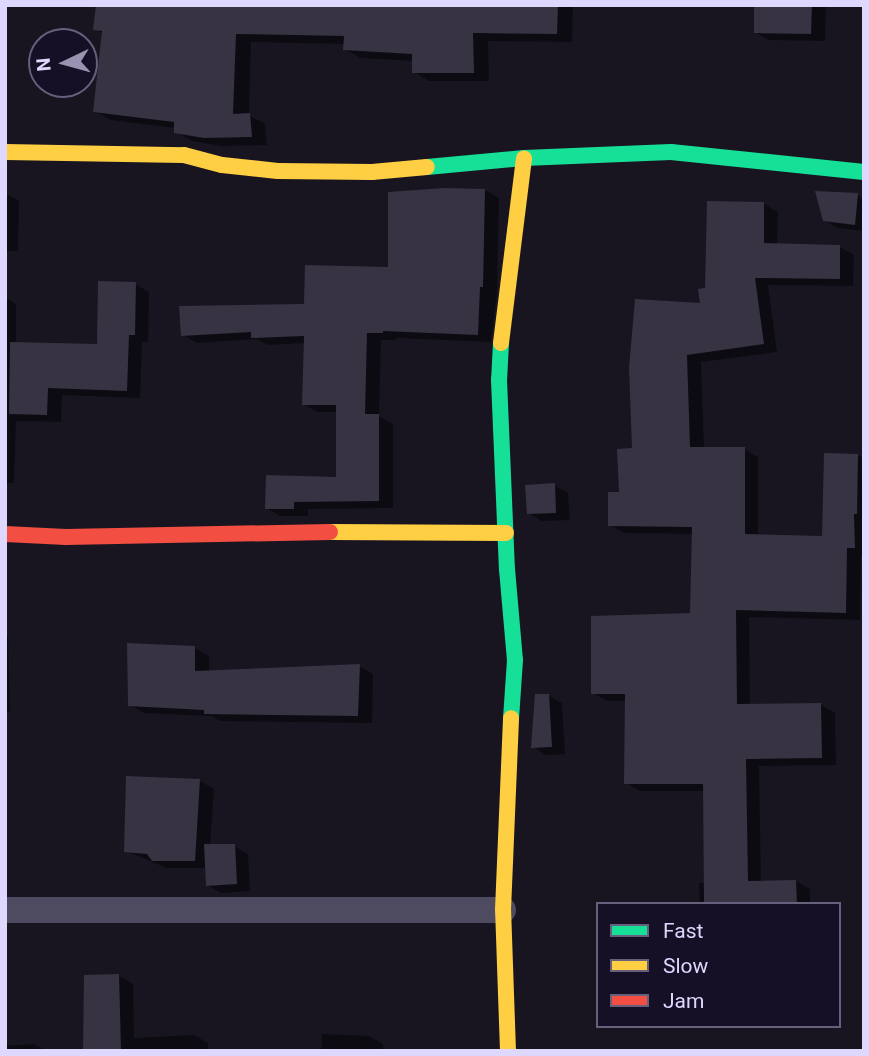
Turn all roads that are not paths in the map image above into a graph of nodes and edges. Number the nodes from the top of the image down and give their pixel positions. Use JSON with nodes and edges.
{"nodes":[{"id":1,"x":5,"y":152,"type":"edge"},
{"id":2,"x":524,"y":158,"type":"junction"},
{"id":3,"x":864,"y":172,"type":"edge"},
{"id":4,"x":506,"y":533,"type":"junction"},
{"id":5,"x":5,"y":534,"type":"edge"},
{"id":6,"x":5,"y":910,"type":"edge"},
{"id":7,"x":503,"y":910,"type":"junction"},
{"id":8,"x":508,"y":1051,"type":"edge"}],
"edges":[{"from":1,"to":2,"type":"street"},
{"from":2,"to":3,"type":"street"},
{"from":2,"to":4,"type":"street"},
{"from":4,"to":5,"type":"street"},
{"from":4,"to":7,"type":"street"},
{"from":6,"to":7,"type":"street"},
{"from":7,"to":8,"type":"street"}]}
